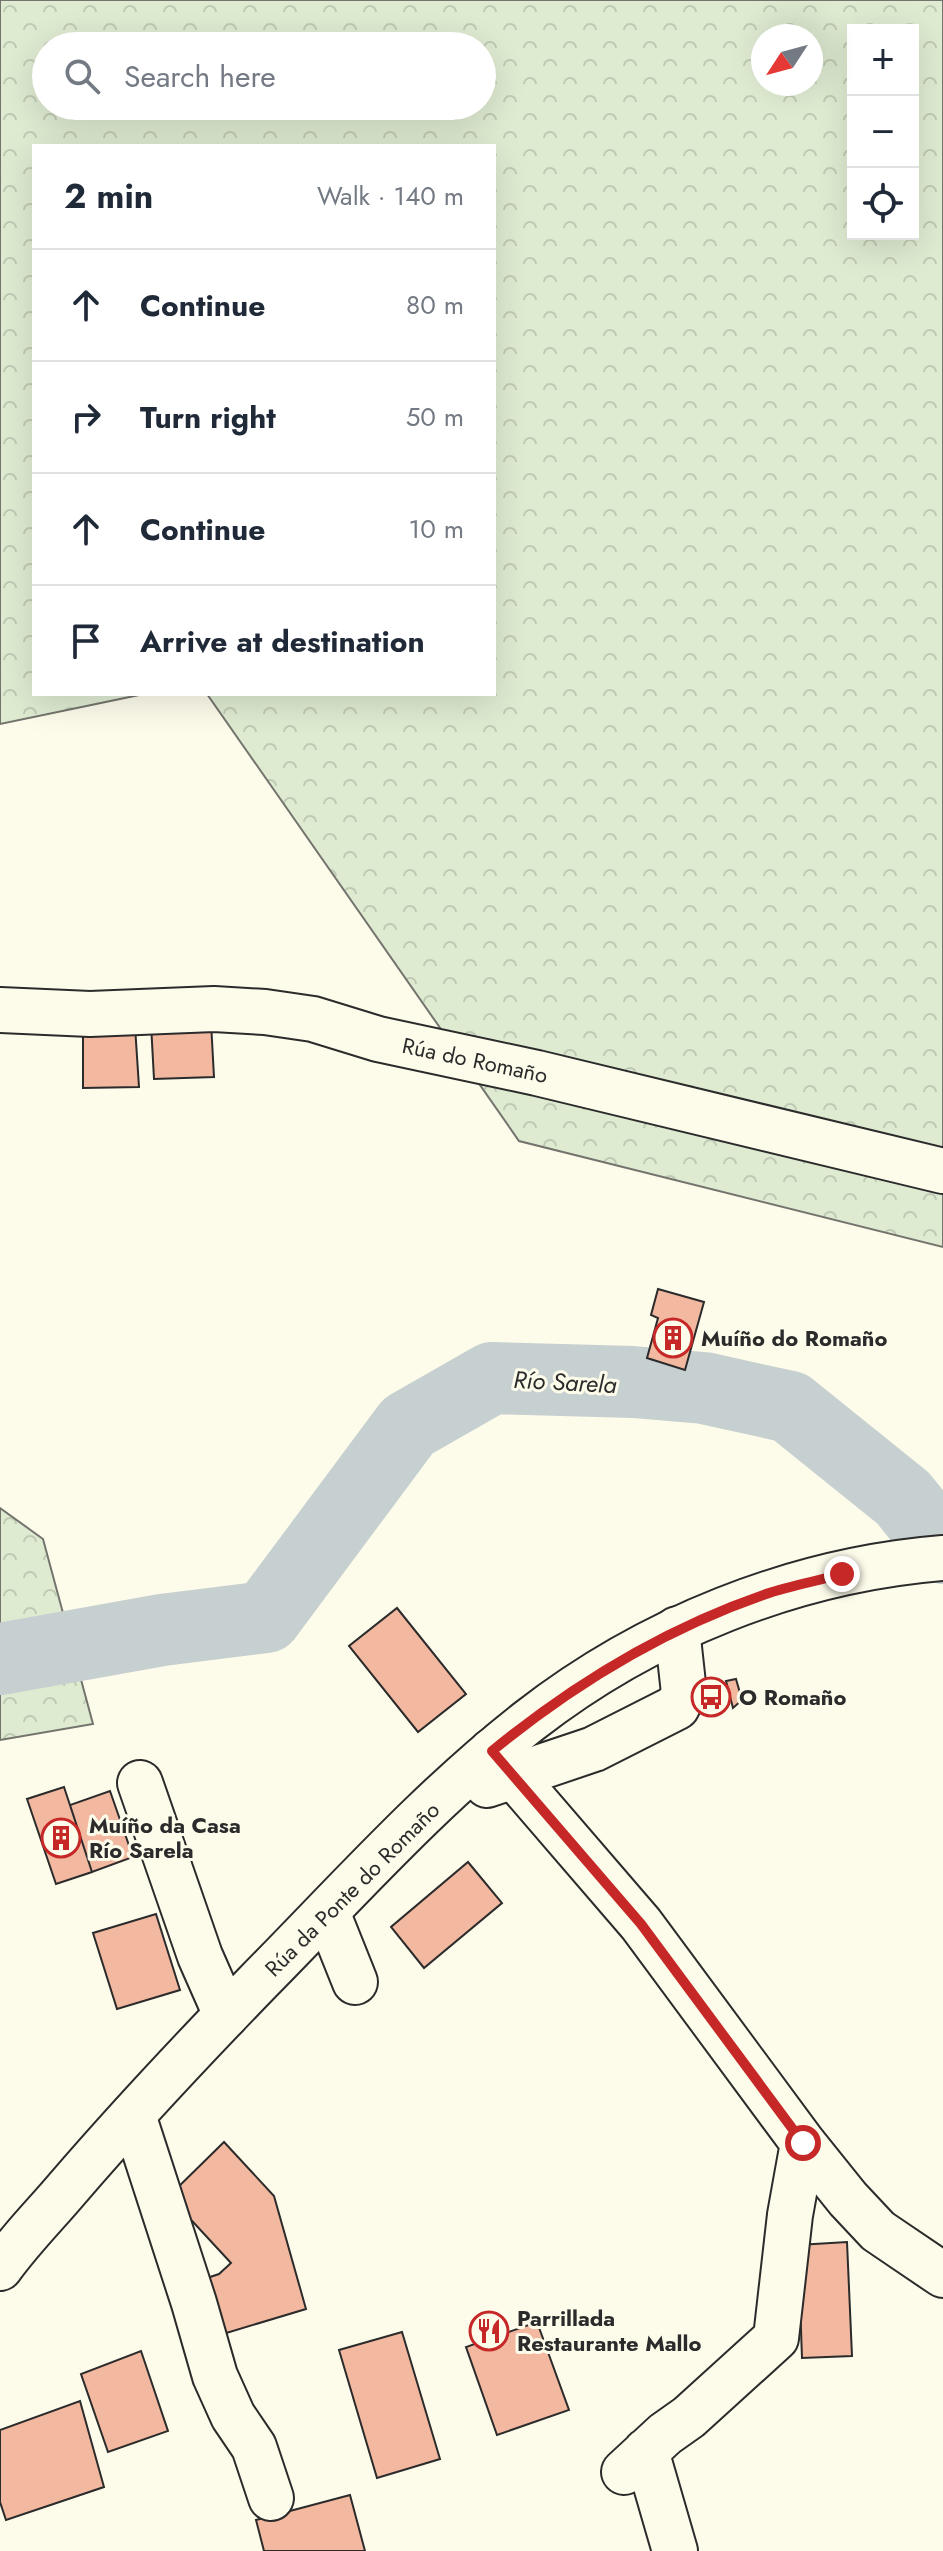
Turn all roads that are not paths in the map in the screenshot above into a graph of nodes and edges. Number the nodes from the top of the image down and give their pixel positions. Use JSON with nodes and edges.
{"nodes":[{"id":1,"x":0,"y":1010,"type":"edge"},
{"id":2,"x":943,"y":1171,"type":"edge"},
{"id":3,"x":943,"y":1558,"type":"edge"},
{"id":4,"x":677,"y":1629,"type":"junction"},
{"id":5,"x":502,"y":1763,"type":"junction"},
{"id":6,"x":140,"y":1783,"type":"dead end"},
{"id":7,"x":327,"y":1912,"type":"junction"},
{"id":8,"x":355,"y":1982,"type":"dead end"},
{"id":9,"x":226,"y":2015,"type":"junction"},
{"id":10,"x":133,"y":2115,"type":"junction"},
{"id":11,"x":803,"y":2143,"type":"junction"},
{"id":12,"x":0,"y":2268,"type":"edge"},
{"id":13,"x":943,"y":2275,"type":"edge"},
{"id":14,"x":271,"y":2498,"type":"dead end"},
{"id":15,"x":675,"y":2551,"type":"edge"}],
"edges":[{"from":1,"to":2,"type":"street","name":"Rúa do Romaño"},
{"from":3,"to":4,"type":"street","name":"Rúa da Ponte do Romaño"},
{"from":4,"to":5,"type":"street","name":"Rúa da Ponte do Romaño"},
{"from":4,"to":5,"type":"street"},
{"from":5,"to":7,"type":"street","name":"Rúa da Ponte do Romaño"},
{"from":5,"to":11,"type":"street"},
{"from":6,"to":9,"type":"street"},
{"from":7,"to":8,"type":"street"},
{"from":7,"to":9,"type":"street","name":"Rúa da Ponte do Romaño"},
{"from":9,"to":10,"type":"street","name":"Rúa da Ponte do Romaño"},
{"from":10,"to":12,"type":"street","name":"Rúa da Ponte do Romaño"},
{"from":10,"to":14,"type":"street"},
{"from":11,"to":13,"type":"street"},
{"from":11,"to":15,"type":"street"}]}
